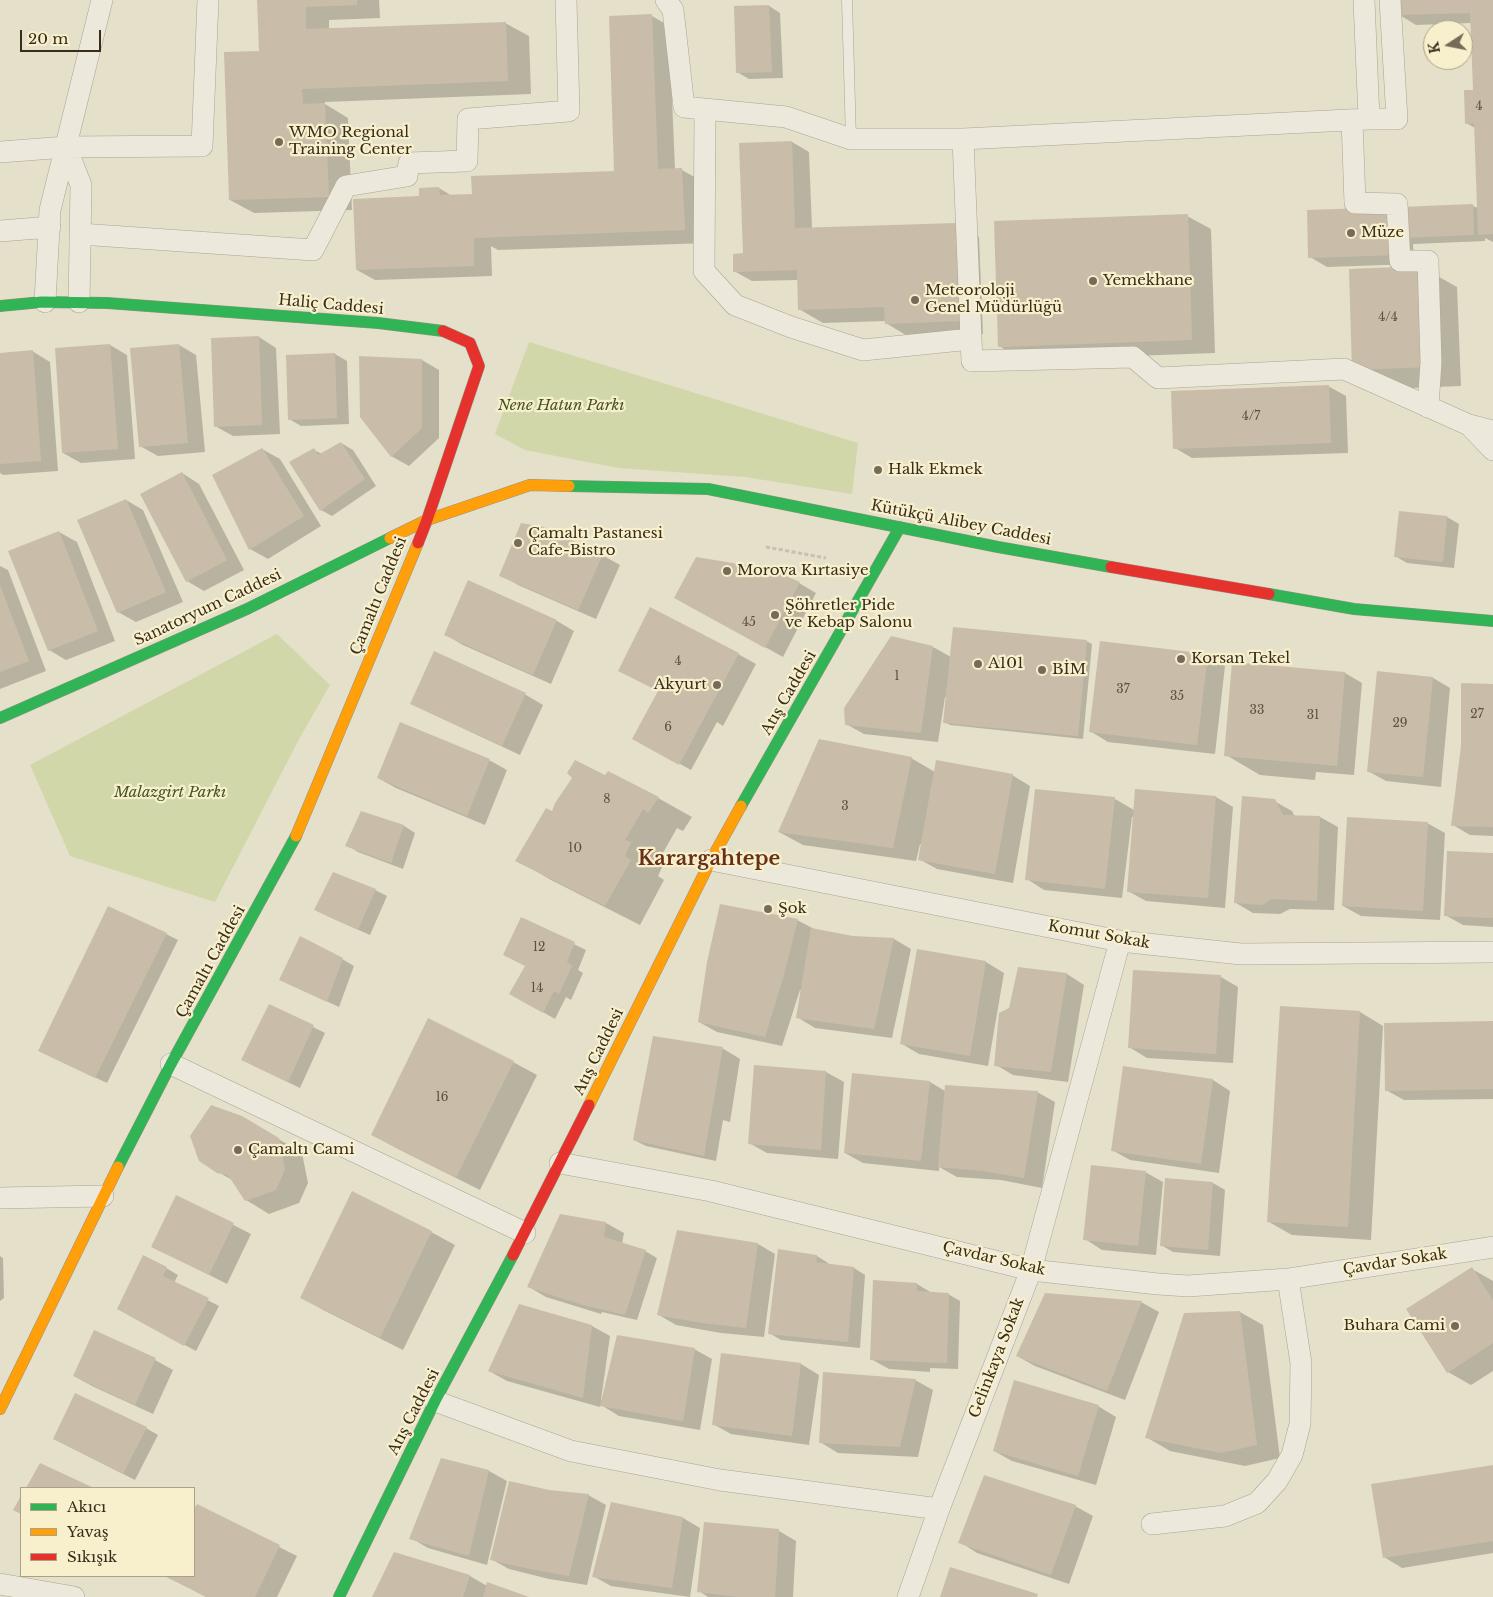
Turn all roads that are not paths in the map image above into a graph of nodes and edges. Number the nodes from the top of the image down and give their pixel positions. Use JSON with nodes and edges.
{"nodes":[{"id":1,"x":102,"y":0,"type":"edge"},
{"id":2,"x":208,"y":0,"type":"edge"},
{"id":3,"x":566,"y":0,"type":"edge"},
{"id":4,"x":666,"y":0,"type":"edge"},
{"id":5,"x":847,"y":0,"type":"edge"},
{"id":6,"x":1364,"y":0,"type":"edge"},
{"id":7,"x":1390,"y":0,"type":"edge"},
{"id":8,"x":705,"y":110,"type":"junction"},
{"id":9,"x":1360,"y":119,"type":"junction"},
{"id":10,"x":963,"y":138,"type":"junction"},
{"id":11,"x":852,"y":139,"type":"junction"},
{"id":12,"x":66,"y":147,"type":"junction"},
{"id":13,"x":0,"y":152,"type":"edge"},
{"id":14,"x":50,"y":227,"type":"junction"},
{"id":15,"x":0,"y":231,"type":"edge"},
{"id":16,"x":80,"y":234,"type":"junction"},
{"id":17,"x":45,"y":302,"type":"junction"},
{"id":18,"x":79,"y":302,"type":"junction"},
{"id":19,"x":0,"y":306,"type":"edge"},
{"id":20,"x":971,"y":339,"type":"junction"},
{"id":21,"x":1428,"y":407,"type":"junction"},
{"id":22,"x":1469,"y":425,"type":"junction"},
{"id":23,"x":1493,"y":431,"type":"edge"},
{"id":24,"x":1493,"y":450,"type":"edge"},
{"id":25,"x":427,"y":520,"type":"junction"},
{"id":26,"x":900,"y":527,"type":"junction"},
{"id":27,"x":1493,"y":621,"type":"edge"},
{"id":28,"x":0,"y":718,"type":"edge"},
{"id":29,"x":711,"y":860,"type":"junction"},
{"id":30,"x":1120,"y":941,"type":"junction"},
{"id":31,"x":1493,"y":952,"type":"edge"},
{"id":32,"x":171,"y":1064,"type":"junction"},
{"id":33,"x":560,"y":1163,"type":"junction"},
{"id":34,"x":103,"y":1196,"type":"junction"},
{"id":35,"x":0,"y":1198,"type":"edge"},
{"id":36,"x":525,"y":1233,"type":"junction"},
{"id":37,"x":1493,"y":1247,"type":"edge"},
{"id":38,"x":1031,"y":1270,"type":"junction"},
{"id":39,"x":1288,"y":1278,"type":"junction"},
{"id":40,"x":435,"y":1401,"type":"junction"},
{"id":41,"x":0,"y":1409,"type":"edge"},
{"id":42,"x":939,"y":1509,"type":"junction"},
{"id":43,"x":1152,"y":1524,"type":"dead end"},
{"id":44,"x":0,"y":1584,"type":"edge"},
{"id":45,"x":74,"y":1597,"type":"edge"},
{"id":46,"x":339,"y":1597,"type":"edge"},
{"id":47,"x":908,"y":1597,"type":"edge"}],
"edges":[{"from":1,"to":12,"type":"street"},
{"from":2,"to":12,"type":"street"},
{"from":3,"to":16,"type":"street"},
{"from":4,"to":8,"type":"street"},
{"from":5,"to":11,"type":"lane"},
{"from":6,"to":9,"type":"street"},
{"from":7,"to":9,"type":"street"},
{"from":8,"to":11,"type":"street"},
{"from":8,"to":20,"type":"street"},
{"from":9,"to":10,"type":"street"},
{"from":9,"to":21,"type":"street"},
{"from":10,"to":11,"type":"street"},
{"from":10,"to":20,"type":"street"},
{"from":12,"to":13,"type":"street"},
{"from":12,"to":14,"type":"street"},
{"from":12,"to":16,"type":"street"},
{"from":14,"to":15,"type":"street"},
{"from":14,"to":17,"type":"street"},
{"from":16,"to":18,"type":"street"},
{"from":17,"to":18,"type":"street","name":"Haliç Caddesi"},
{"from":17,"to":19,"type":"street","name":"Haliç Caddesi"},
{"from":18,"to":25,"type":"street","name":"Haliç Caddesi"},
{"from":20,"to":21,"type":"street"},
{"from":21,"to":22,"type":"street"},
{"from":22,"to":23,"type":"street"},
{"from":22,"to":24,"type":"street"},
{"from":25,"to":26,"type":"street","name":"Kütükçü Alibey Caddesi"},
{"from":25,"to":28,"type":"street","name":"Sanatoryum Caddesi"},
{"from":25,"to":32,"type":"street","name":"Çamaltı Caddesi"},
{"from":26,"to":27,"type":"street","name":"Kütükçü Alibey Caddesi"},
{"from":26,"to":29,"type":"street","name":"Atış Caddesi"},
{"from":29,"to":30,"type":"street","name":"Komut Sokak"},
{"from":29,"to":33,"type":"street","name":"Atış Caddesi"},
{"from":30,"to":31,"type":"street","name":"Komut Sokak"},
{"from":30,"to":38,"type":"street","name":"Gelinkaya Sokak"},
{"from":32,"to":34,"type":"street","name":"Çamaltı Caddesi"},
{"from":32,"to":36,"type":"street"},
{"from":33,"to":36,"type":"street","name":"Atış Caddesi"},
{"from":33,"to":38,"type":"street","name":"Çavdar Sokak"},
{"from":34,"to":35,"type":"street"},
{"from":34,"to":41,"type":"street","name":"Çamaltı Caddesi"},
{"from":36,"to":40,"type":"street","name":"Atış Caddesi"},
{"from":37,"to":39,"type":"street","name":"Çavdar Sokak"},
{"from":38,"to":39,"type":"street","name":"Çavdar Sokak"},
{"from":38,"to":42,"type":"street","name":"Gelinkaya Sokak"},
{"from":39,"to":43,"type":"street"},
{"from":40,"to":42,"type":"street"},
{"from":40,"to":46,"type":"street","name":"Atış Caddesi"},
{"from":42,"to":47,"type":"street","name":"Gelinkaya Sokak"},
{"from":44,"to":45,"type":"street"}]}
